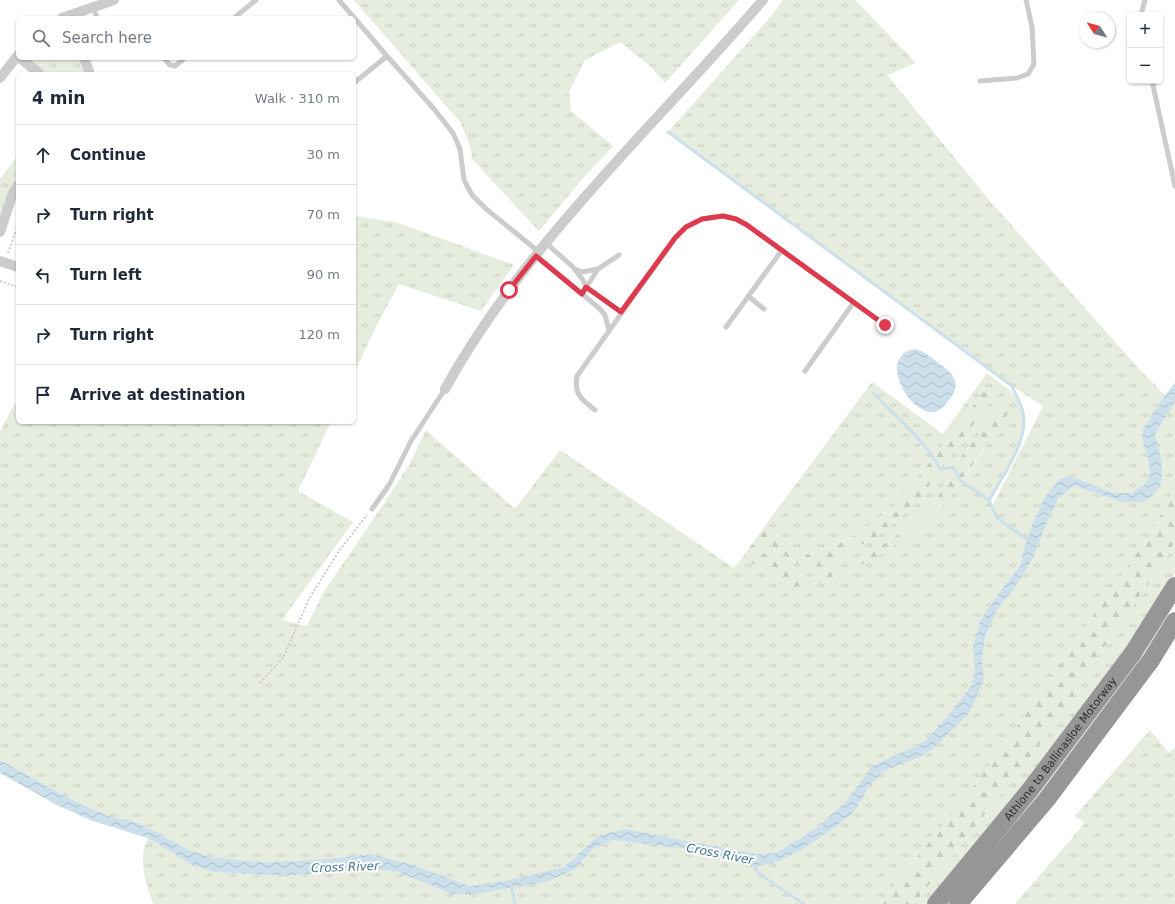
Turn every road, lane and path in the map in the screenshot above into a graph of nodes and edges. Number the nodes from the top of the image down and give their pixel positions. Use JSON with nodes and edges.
{"nodes":[{"id":1,"x":114,"y":0,"type":"edge"},
{"id":2,"x":256,"y":0,"type":"edge"},
{"id":3,"x":339,"y":0,"type":"edge"},
{"id":4,"x":763,"y":0,"type":"edge"},
{"id":5,"x":1026,"y":0,"type":"edge"},
{"id":6,"x":1145,"y":0,"type":"edge"},
{"id":7,"x":93,"y":7,"type":"junction"},
{"id":8,"x":1142,"y":12,"type":"edge"},
{"id":9,"x":70,"y":16,"type":"edge"},
{"id":10,"x":96,"y":16,"type":"edge"},
{"id":11,"x":236,"y":16,"type":"edge"},
{"id":12,"x":353,"y":16,"type":"edge"},
{"id":13,"x":356,"y":20,"type":"edge"},
{"id":14,"x":387,"y":56,"type":"junction"},
{"id":15,"x":16,"y":58,"type":"edge"},
{"id":16,"x":23,"y":60,"type":"edge"},
{"id":17,"x":85,"y":60,"type":"edge"},
{"id":18,"x":166,"y":60,"type":"edge"},
{"id":19,"x":182,"y":60,"type":"edge"},
{"id":20,"x":38,"y":72,"type":"edge"},
{"id":21,"x":89,"y":72,"type":"edge"},
{"id":22,"x":0,"y":78,"type":"edge"},
{"id":23,"x":356,"y":81,"type":"edge"},
{"id":24,"x":980,"y":82,"type":"dead end"},
{"id":25,"x":1153,"y":84,"type":"edge"},
{"id":26,"x":1175,"y":186,"type":"edge"},
{"id":27,"x":16,"y":188,"type":"edge"},
{"id":28,"x":16,"y":230,"type":"edge"},
{"id":29,"x":0,"y":232,"type":"edge"},
{"id":30,"x":546,"y":243,"type":"junction"},
{"id":31,"x":782,"y":250,"type":"junction"},
{"id":32,"x":538,"y":254,"type":"junction"},
{"id":33,"x":619,"y":255,"type":"dead end"},
{"id":34,"x":4,"y":259,"type":"edge"},
{"id":35,"x":16,"y":265,"type":"edge"},
{"id":36,"x":573,"y":267,"type":"junction"},
{"id":37,"x":598,"y":269,"type":"junction"},
{"id":38,"x":0,"y":282,"type":"edge"},
{"id":39,"x":16,"y":286,"type":"edge"},
{"id":40,"x":586,"y":287,"type":"junction"},
{"id":41,"x":582,"y":294,"type":"junction"},
{"id":42,"x":748,"y":296,"type":"junction"},
{"id":43,"x":854,"y":302,"type":"junction"},
{"id":44,"x":764,"y":309,"type":"dead end"},
{"id":45,"x":621,"y":312,"type":"junction"},
{"id":46,"x":885,"y":325,"type":"dead end"},
{"id":47,"x":726,"y":327,"type":"dead end"},
{"id":48,"x":609,"y":330,"type":"junction"},
{"id":49,"x":806,"y":371,"type":"dead end"},
{"id":50,"x":445,"y":389,"type":"joint"},
{"id":51,"x":596,"y":410,"type":"dead end"},
{"id":52,"x":372,"y":509,"type":"joint"},
{"id":53,"x":1175,"y":586,"type":"edge"},
{"id":54,"x":1175,"y":621,"type":"edge"},
{"id":55,"x":260,"y":683,"type":"dead end"},
{"id":56,"x":936,"y":904,"type":"edge"},
{"id":57,"x":958,"y":904,"type":"edge"}],
"edges":[{"from":1,"to":7,"type":"street"},
{"from":2,"to":11,"type":"lane"},
{"from":3,"to":12,"type":"lane"},
{"from":4,"to":30,"type":"street"},
{"from":5,"to":24,"type":"lane"},
{"from":6,"to":8,"type":"lane"},
{"from":7,"to":9,"type":"street"},
{"from":7,"to":10,"type":"lane"},
{"from":13,"to":14,"type":"lane"},
{"from":14,"to":23,"type":"lane"},
{"from":14,"to":32,"type":"lane"},
{"from":15,"to":22,"type":"street"},
{"from":16,"to":20,"type":"street"},
{"from":17,"to":21,"type":"street"},
{"from":18,"to":19,"type":"lane"},
{"from":25,"to":26,"type":"lane"},
{"from":27,"to":29,"type":"street"},
{"from":28,"to":34,"type":"path"},
{"from":30,"to":32,"type":"street"},
{"from":30,"to":36,"type":"lane"},
{"from":31,"to":42,"type":"lane"},
{"from":31,"to":43,"type":"lane"},
{"from":31,"to":45,"type":"lane"},
{"from":32,"to":41,"type":"lane"},
{"from":32,"to":50,"type":"street"},
{"from":33,"to":37,"type":"lane"},
{"from":34,"to":35,"type":"street"},
{"from":36,"to":37,"type":"lane"},
{"from":36,"to":40,"type":"lane"},
{"from":37,"to":40,"type":"lane"},
{"from":38,"to":39,"type":"path"},
{"from":40,"to":41,"type":"lane"},
{"from":40,"to":45,"type":"lane"},
{"from":41,"to":48,"type":"lane"},
{"from":42,"to":44,"type":"lane"},
{"from":42,"to":47,"type":"lane"},
{"from":43,"to":46,"type":"lane"},
{"from":43,"to":49,"type":"lane"},
{"from":45,"to":48,"type":"lane"},
{"from":48,"to":51,"type":"lane"},
{"from":50,"to":52,"type":"lane"},
{"from":52,"to":55,"type":"path"},
{"from":53,"to":56,"type":"highway","name":"Athlone to Ballinasloe Motorway"},
{"from":54,"to":57,"type":"highway","name":"Athlone to Ballinasloe Motorway"}]}
